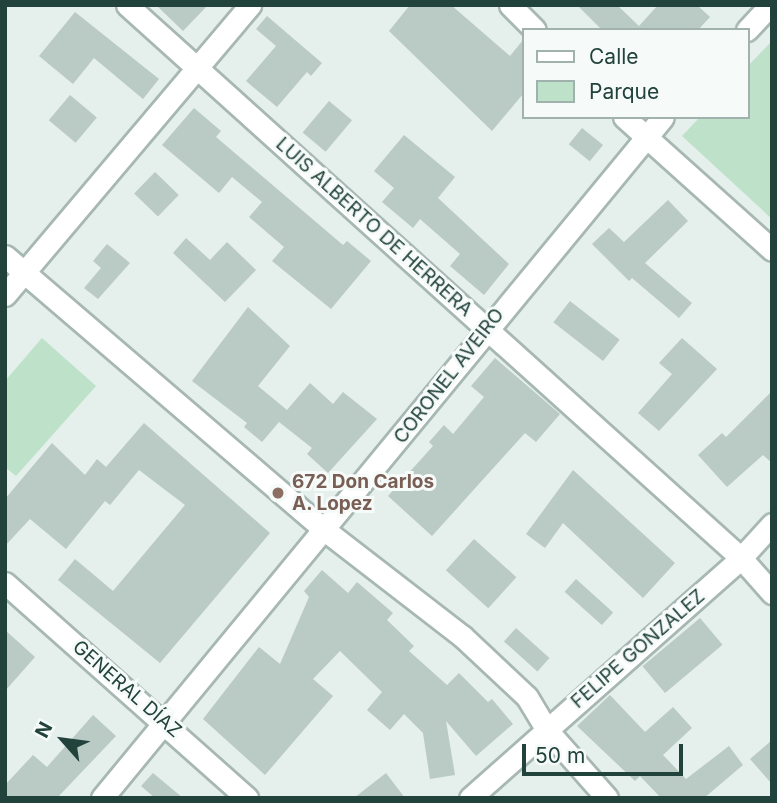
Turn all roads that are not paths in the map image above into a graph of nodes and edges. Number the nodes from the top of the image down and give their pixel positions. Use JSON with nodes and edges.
{"nodes":[{"id":1,"x":127,"y":5,"type":"edge"},
{"id":2,"x":250,"y":5,"type":"edge"},
{"id":3,"x":510,"y":5,"type":"edge"},
{"id":4,"x":770,"y":5,"type":"edge"},
{"id":5,"x":533,"y":28,"type":"edge"},
{"id":6,"x":749,"y":28,"type":"edge"},
{"id":7,"x":198,"y":69,"type":"junction"},
{"id":8,"x":626,"y":119,"type":"edge"},
{"id":9,"x":661,"y":119,"type":"edge"},
{"id":10,"x":644,"y":137,"type":"junction"},
{"id":11,"x":772,"y":250,"type":"edge"},
{"id":12,"x":5,"y":256,"type":"edge"},
{"id":13,"x":24,"y":272,"type":"junction"},
{"id":14,"x":5,"y":295,"type":"edge"},
{"id":15,"x":486,"y":328,"type":"junction"},
{"id":16,"x":772,"y":524,"type":"edge"},
{"id":17,"x":326,"y":531,"type":"junction"},
{"id":18,"x":741,"y":558,"type":"junction"},
{"id":19,"x":5,"y":583,"type":"edge"},
{"id":20,"x":772,"y":593,"type":"edge"},
{"id":21,"x":166,"y":723,"type":"junction"},
{"id":22,"x":546,"y":729,"type":"junction"},
{"id":23,"x":102,"y":798,"type":"edge"},
{"id":24,"x":247,"y":798,"type":"edge"},
{"id":25,"x":470,"y":798,"type":"edge"},
{"id":26,"x":607,"y":798,"type":"edge"}],
"edges":[{"from":1,"to":7,"type":"street","name":"LUIS ALBERTO DE HERRERA"},
{"from":2,"to":7,"type":"street"},
{"from":3,"to":5,"type":"street"},
{"from":4,"to":6,"type":"street"},
{"from":7,"to":13,"type":"street"},
{"from":7,"to":15,"type":"street","name":"LUIS ALBERTO DE HERRERA"},
{"from":8,"to":10,"type":"street"},
{"from":9,"to":10,"type":"street","name":"CORONEL AVEIRO"},
{"from":10,"to":11,"type":"street"},
{"from":10,"to":15,"type":"street","name":"CORONEL AVEIRO"},
{"from":12,"to":13,"type":"street"},
{"from":13,"to":14,"type":"street"},
{"from":13,"to":17,"type":"street"},
{"from":15,"to":17,"type":"street","name":"CORONEL AVEIRO"},
{"from":15,"to":18,"type":"street","name":"LUIS ALBERTO DE HERRERA"},
{"from":16,"to":18,"type":"street","name":"FELIPE GONZALEZ"},
{"from":17,"to":21,"type":"street","name":"CORONEL AVEIRO"},
{"from":17,"to":22,"type":"street"},
{"from":18,"to":20,"type":"street","name":"LUIS ALBERTO DE HERRERA"},
{"from":18,"to":22,"type":"street","name":"FELIPE GONZALEZ"},
{"from":19,"to":21,"type":"street","name":"GENERAL DÍAZ"},
{"from":21,"to":23,"type":"street","name":"CORONEL AVEIRO"},
{"from":21,"to":24,"type":"street","name":"GENERAL DÍAZ"},
{"from":22,"to":25,"type":"street","name":"FELIPE GONZALEZ"},
{"from":22,"to":26,"type":"street"}]}
